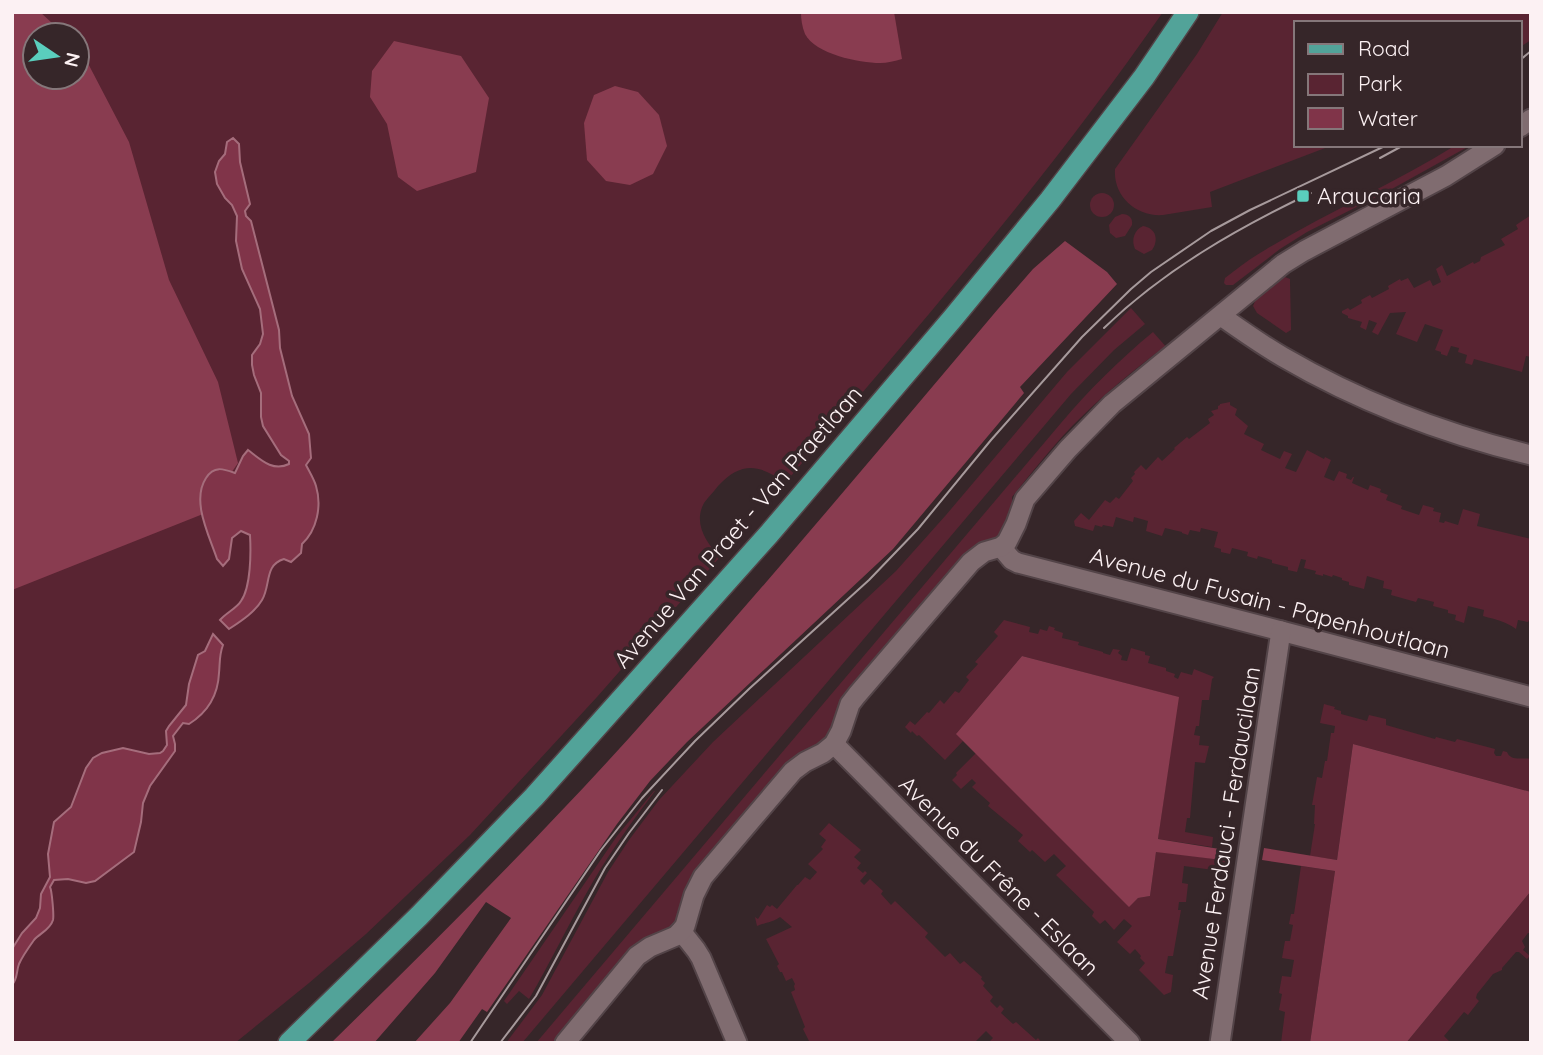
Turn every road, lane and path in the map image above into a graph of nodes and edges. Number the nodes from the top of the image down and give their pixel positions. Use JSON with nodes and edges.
{"nodes":[{"id":1,"x":1188,"y":12,"type":"edge"},
{"id":2,"x":1492,"y":147,"type":"edge"},
{"id":3,"x":1221,"y":316,"type":"junction"},
{"id":4,"x":1531,"y":455,"type":"edge"},
{"id":5,"x":1001,"y":547,"type":"junction"},
{"id":6,"x":1281,"y":631,"type":"junction"},
{"id":7,"x":1531,"y":697,"type":"edge"},
{"id":8,"x":834,"y":744,"type":"junction"},
{"id":9,"x":681,"y":931,"type":"junction"},
{"id":10,"x":289,"y":1043,"type":"edge"},
{"id":11,"x":565,"y":1043,"type":"edge"},
{"id":12,"x":737,"y":1043,"type":"edge"},
{"id":13,"x":1130,"y":1043,"type":"edge"},
{"id":14,"x":1220,"y":1043,"type":"edge"}],
"edges":[{"from":1,"to":10,"type":"main road","name":"Avenue Van Praet - Van Praetlaan"},
{"from":2,"to":3,"type":"street"},
{"from":3,"to":4,"type":"street"},
{"from":3,"to":5,"type":"street"},
{"from":5,"to":6,"type":"street","name":"Avenue du Fusain - Papenhoutlaan"},
{"from":5,"to":8,"type":"street"},
{"from":6,"to":7,"type":"street","name":"Avenue du Fusain - Papenhoutlaan"},
{"from":6,"to":14,"type":"street","name":"Avenue Ferdauci - Ferdaucilaan"},
{"from":8,"to":9,"type":"street"},
{"from":8,"to":13,"type":"street","name":"Avenue du Frêne - Eslaan"},
{"from":9,"to":11,"type":"street"},
{"from":9,"to":12,"type":"street"}]}
